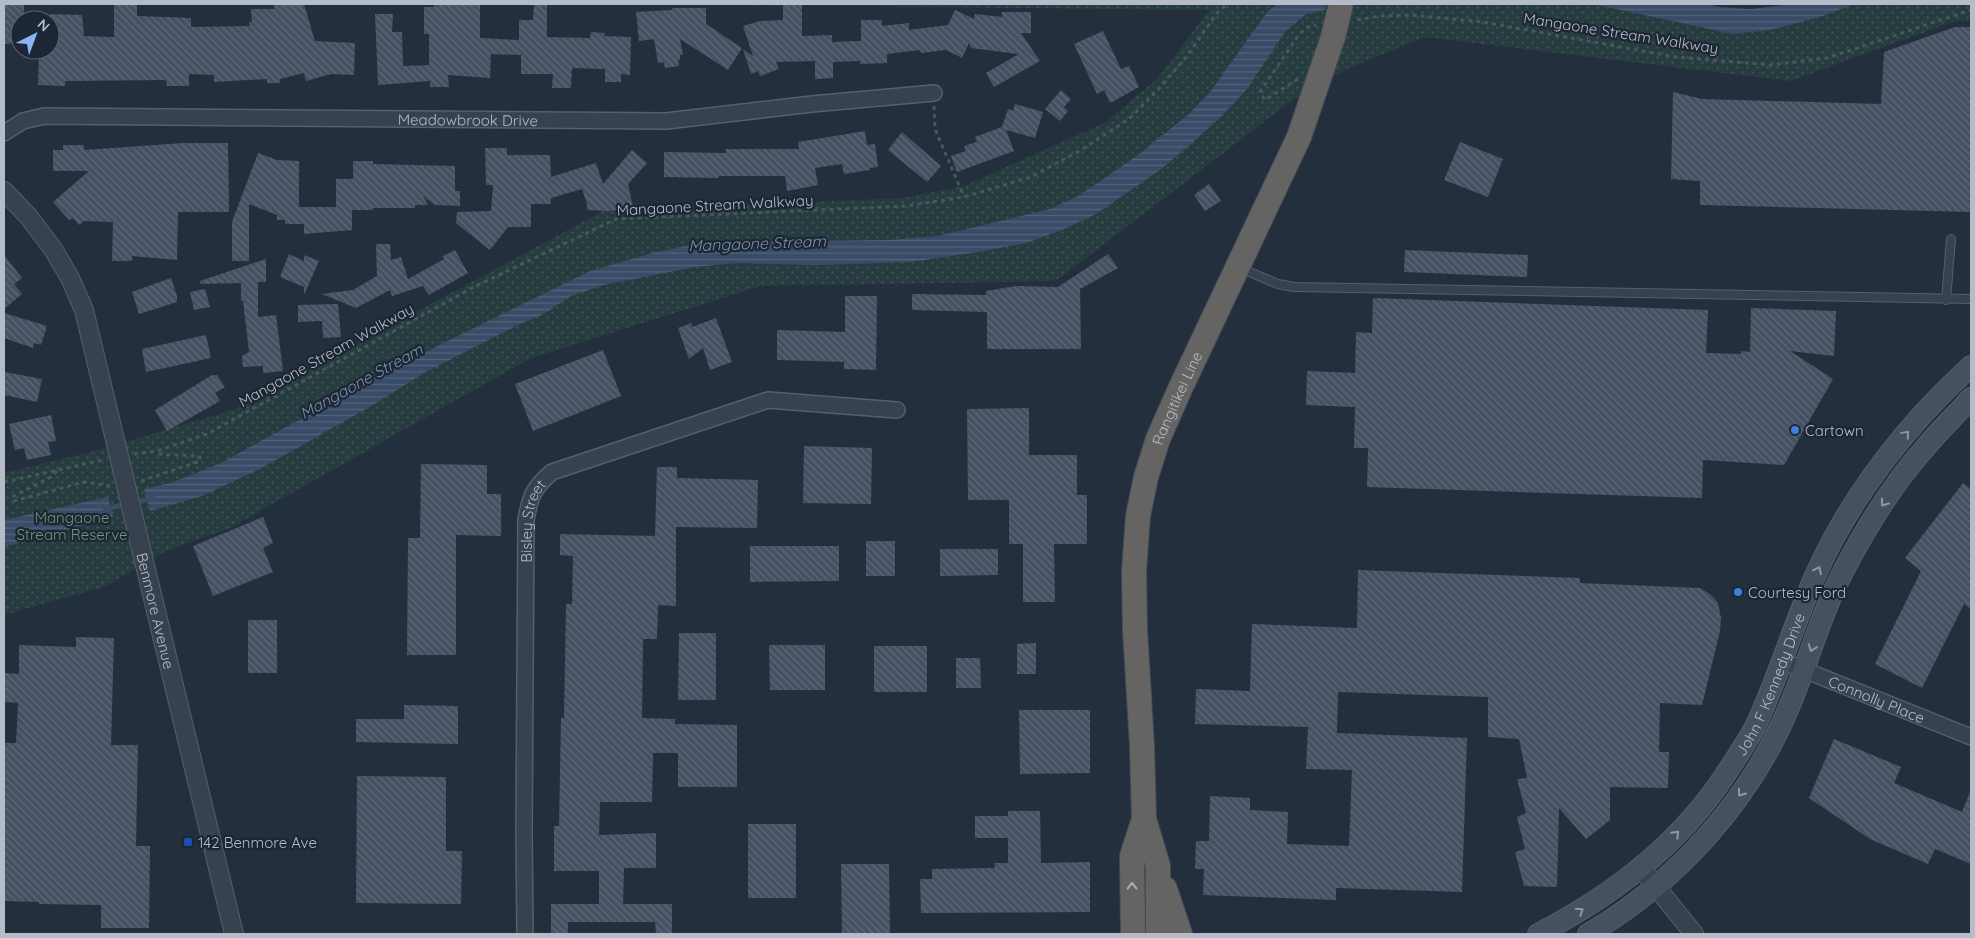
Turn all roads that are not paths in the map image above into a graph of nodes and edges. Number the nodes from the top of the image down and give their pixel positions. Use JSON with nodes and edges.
{"nodes":[{"id":1,"x":1342,"y":4,"type":"edge"},
{"id":2,"x":934,"y":93,"type":"road end"},
{"id":3,"x":4,"y":133,"type":"edge"},
{"id":4,"x":4,"y":191,"type":"edge"},
{"id":5,"x":1951,"y":239,"type":"dead end"},
{"id":6,"x":1238,"y":268,"type":"junction"},
{"id":7,"x":1971,"y":299,"type":"edge"},
{"id":8,"x":1946,"y":300,"type":"junction"},
{"id":9,"x":1971,"y":366,"type":"edge"},
{"id":10,"x":1971,"y":398,"type":"edge"},
{"id":11,"x":897,"y":410,"type":"dead end"},
{"id":12,"x":1782,"y":661,"type":"junction"},
{"id":13,"x":1804,"y":671,"type":"junction"},
{"id":14,"x":1971,"y":736,"type":"edge"},
{"id":15,"x":1144,"y":820,"type":"junction"},
{"id":16,"x":1158,"y":866,"type":"junction"},
{"id":17,"x":1641,"y":868,"type":"junction"},
{"id":18,"x":1656,"y":886,"type":"junction"},
{"id":19,"x":234,"y":934,"type":"edge"},
{"id":20,"x":525,"y":934,"type":"edge"},
{"id":21,"x":1133,"y":934,"type":"edge"},
{"id":22,"x":1158,"y":934,"type":"edge"},
{"id":23,"x":1180,"y":934,"type":"edge"},
{"id":24,"x":1538,"y":934,"type":"edge"},
{"id":25,"x":1588,"y":934,"type":"edge"},
{"id":26,"x":1694,"y":934,"type":"edge"}],
"edges":[{"from":1,"to":6,"type":"highway","name":"Rangitikei Line","bridge":true},
{"from":2,"to":3,"type":"street","name":"Meadowbrook Drive"},
{"from":4,"to":19,"type":"street","name":"Benmore Avenue","bridge":true},
{"from":5,"to":8,"type":"lane"},
{"from":6,"to":8,"type":"lane"},
{"from":6,"to":15,"type":"highway","name":"Rangitikei Line"},
{"from":7,"to":8,"type":"lane"},
{"from":12,"to":9,"type":"main road","name":"John F Kennedy Drive","one_way":true},
{"from":10,"to":13,"type":"main road","name":"John F Kennedy Drive","one_way":true},
{"from":11,"to":20,"type":"street","name":"Bisley Street"},
{"from":12,"to":13,"type":"street","name":"Connolly Place"},
{"from":17,"to":12,"type":"main road","name":"John F Kennedy Drive","one_way":true},
{"from":13,"to":14,"type":"street","name":"Connolly Place"},
{"from":13,"to":18,"type":"main road","name":"John F Kennedy Drive","one_way":true},
{"from":15,"to":16,"type":"highway","name":"Rangitikei Line"},
{"from":21,"to":15,"type":"highway","name":"Rangitikei Line","one_way":true},
{"from":16,"to":22,"type":"highway","name":"Rangitikei Line"},
{"from":16,"to":23,"type":"highway"},
{"from":17,"to":18,"type":"street"},
{"from":24,"to":17,"type":"main road","name":"John F Kennedy Drive","one_way":true},
{"from":18,"to":25,"type":"main road","name":"John F Kennedy Drive"},
{"from":18,"to":26,"type":"street"}]}
